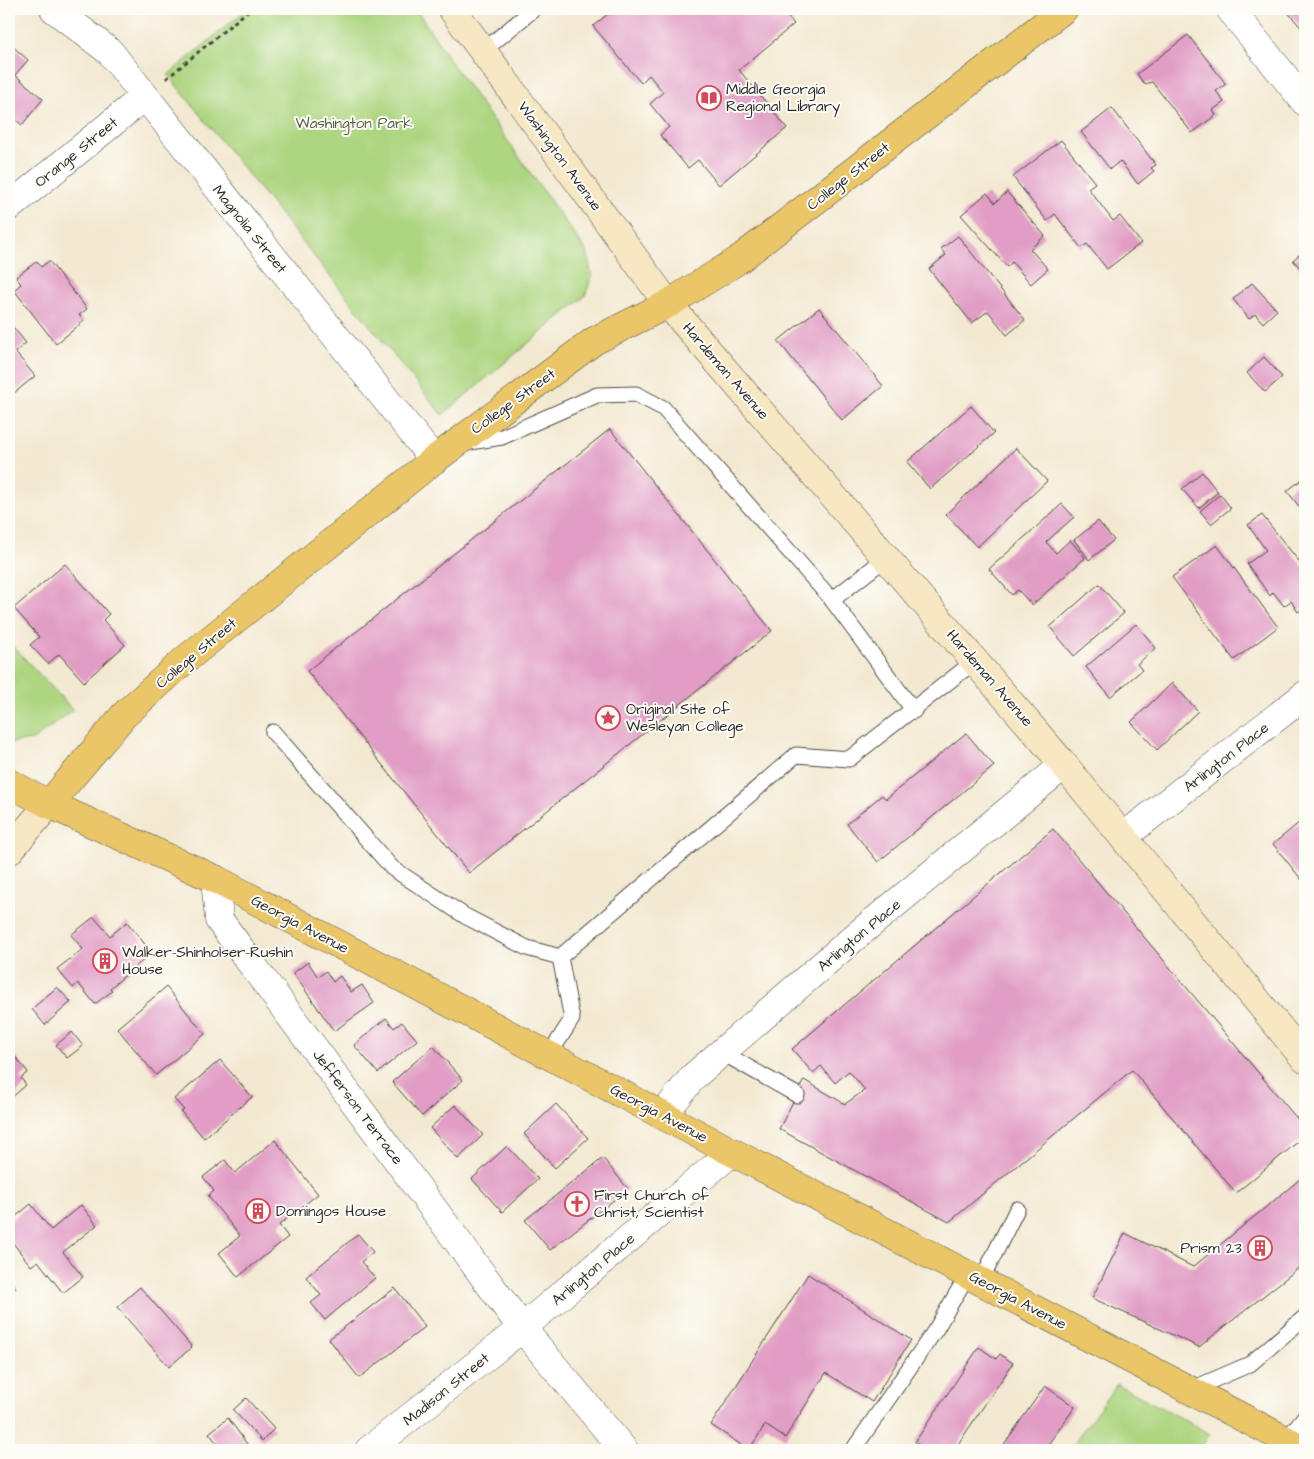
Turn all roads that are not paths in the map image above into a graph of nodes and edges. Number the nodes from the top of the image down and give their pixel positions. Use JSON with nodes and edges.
{"nodes":[{"id":1,"x":54,"y":9,"type":"edge"},
{"id":2,"x":452,"y":9,"type":"edge"},
{"id":3,"x":534,"y":9,"type":"edge"},
{"id":4,"x":1064,"y":9,"type":"edge"},
{"id":5,"x":1230,"y":9,"type":"edge"},
{"id":6,"x":483,"y":51,"type":"junction"},
{"id":7,"x":144,"y":97,"type":"junction"},
{"id":8,"x":1305,"y":102,"type":"edge"},
{"id":9,"x":9,"y":207,"type":"edge"},
{"id":10,"x":668,"y":304,"type":"junction"},
{"id":11,"x":445,"y":452,"type":"junction"},
{"id":12,"x":886,"y":558,"type":"junction"},
{"id":13,"x":832,"y":600,"type":"junction"},
{"id":14,"x":975,"y":661,"type":"junction"},
{"id":15,"x":1305,"y":695,"type":"edge"},
{"id":16,"x":914,"y":711,"type":"junction"},
{"id":17,"x":273,"y":732,"type":"dead end"},
{"id":18,"x":1064,"y":765,"type":"junction"},
{"id":19,"x":9,"y":783,"type":"edge"},
{"id":20,"x":49,"y":804,"type":"junction"},
{"id":21,"x":1123,"y":837,"type":"junction"},
{"id":22,"x":9,"y":851,"type":"edge"},
{"id":23,"x":215,"y":879,"type":"junction"},
{"id":24,"x":560,"y":957,"type":"junction"},
{"id":25,"x":721,"y":1052,"type":"junction"},
{"id":26,"x":549,"y":1055,"type":"junction"},
{"id":27,"x":1305,"y":1059,"type":"edge"},
{"id":28,"x":797,"y":1095,"type":"dead end"},
{"id":29,"x":663,"y":1115,"type":"junction"},
{"id":30,"x":732,"y":1152,"type":"junction"},
{"id":31,"x":1017,"y":1209,"type":"dead end"},
{"id":32,"x":975,"y":1278,"type":"junction"},
{"id":33,"x":1305,"y":1317,"type":"edge"},
{"id":34,"x":522,"y":1328,"type":"junction"},
{"id":35,"x":1190,"y":1390,"type":"junction"},
{"id":36,"x":1305,"y":1416,"type":"edge"},
{"id":37,"x":1296,"y":1445,"type":"edge"},
{"id":38,"x":369,"y":1450,"type":"edge"},
{"id":39,"x":624,"y":1450,"type":"edge"},
{"id":40,"x":852,"y":1450,"type":"edge"}],
"edges":[{"from":1,"to":7,"type":"street","name":"Magnolia Street"},
{"from":2,"to":6,"type":"street","name":"Washington Avenue"},
{"from":3,"to":6,"type":"lane"},
{"from":4,"to":10,"type":"main road","name":"College Street"},
{"from":5,"to":8,"type":"street"},
{"from":6,"to":10,"type":"street","name":"Washington Avenue"},
{"from":7,"to":9,"type":"street","name":"Orange Street"},
{"from":7,"to":11,"type":"street","name":"Magnolia Street"},
{"from":10,"to":11,"type":"main road","name":"College Street"},
{"from":10,"to":12,"type":"street","name":"Hardeman Avenue"},
{"from":11,"to":13,"type":"lane"},
{"from":11,"to":20,"type":"main road","name":"College Street"},
{"from":12,"to":13,"type":"lane"},
{"from":12,"to":14,"type":"street","name":"Hardeman Avenue"},
{"from":13,"to":16,"type":"lane"},
{"from":14,"to":16,"type":"lane"},
{"from":14,"to":18,"type":"street","name":"Hardeman Avenue"},
{"from":15,"to":21,"type":"street","name":"Arlington Place"},
{"from":16,"to":24,"type":"lane"},
{"from":17,"to":24,"type":"lane"},
{"from":18,"to":21,"type":"street","name":"Hardeman Avenue"},
{"from":18,"to":25,"type":"street","name":"Arlington Place"},
{"from":19,"to":20,"type":"main road","name":"Georgia Avenue"},
{"from":20,"to":22,"type":"street","name":"College Street"},
{"from":20,"to":23,"type":"main road","name":"Georgia Avenue"},
{"from":21,"to":27,"type":"street","name":"Hardeman Avenue"},
{"from":23,"to":26,"type":"main road","name":"Georgia Avenue"},
{"from":23,"to":34,"type":"street","name":"Jefferson Terrace"},
{"from":24,"to":26,"type":"lane"},
{"from":25,"to":28,"type":"lane"},
{"from":25,"to":29,"type":"street","name":"Arlington Place"},
{"from":26,"to":29,"type":"main road","name":"Georgia Avenue"},
{"from":29,"to":30,"type":"main road","name":"Georgia Avenue"},
{"from":30,"to":32,"type":"main road","name":"Georgia Avenue"},
{"from":30,"to":34,"type":"street","name":"Arlington Place"},
{"from":31,"to":32,"type":"lane"},
{"from":32,"to":35,"type":"main road","name":"Georgia Avenue"},
{"from":32,"to":40,"type":"lane"},
{"from":33,"to":35,"type":"lane"},
{"from":34,"to":38,"type":"street","name":"Madison Street"},
{"from":34,"to":39,"type":"street","name":"Jefferson Terrace"},
{"from":35,"to":37,"type":"main road","name":"Georgia Avenue"},
{"from":36,"to":37,"type":"lane"}]}
